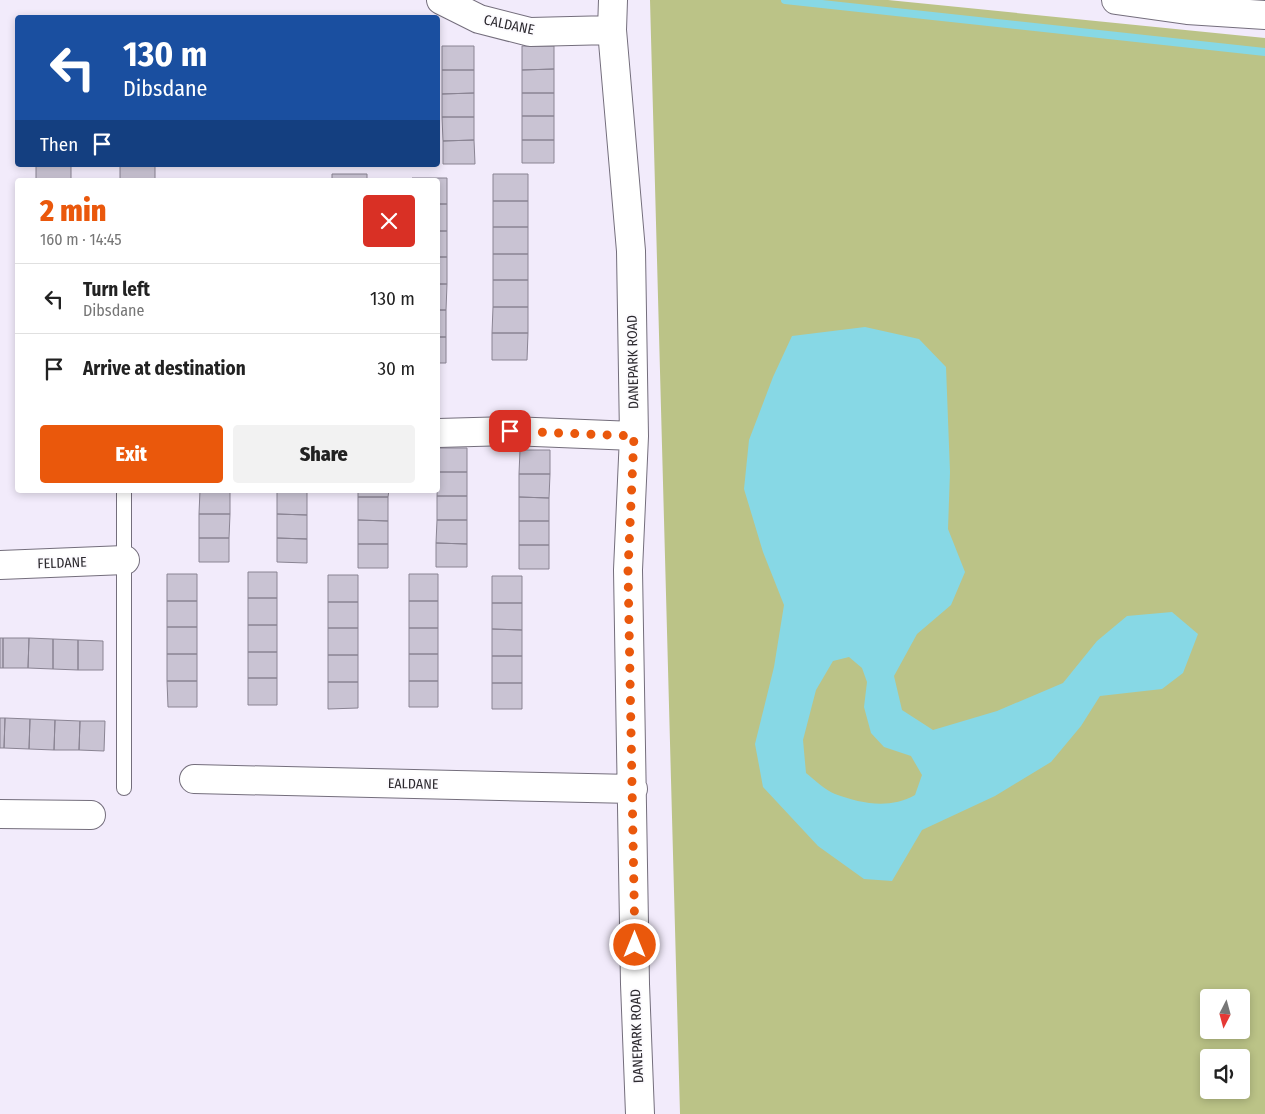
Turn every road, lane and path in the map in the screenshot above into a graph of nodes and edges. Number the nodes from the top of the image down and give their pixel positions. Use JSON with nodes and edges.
{"nodes":[{"id":1,"x":440,"y":0,"type":"edge"},
{"id":2,"x":613,"y":0,"type":"edge"},
{"id":3,"x":1116,"y":0,"type":"edge"},
{"id":4,"x":1265,"y":15,"type":"edge"},
{"id":5,"x":612,"y":30,"type":"junction"},
{"id":6,"x":440,"y":434,"type":"edge"},
{"id":7,"x":634,"y":436,"type":"junction"},
{"id":8,"x":124,"y":493,"type":"edge"},
{"id":9,"x":125,"y":560,"type":"junction"},
{"id":10,"x":0,"y":565,"type":"edge"},
{"id":11,"x":194,"y":779,"type":"dead end"},
{"id":12,"x":124,"y":788,"type":"dead end"},
{"id":13,"x":633,"y":789,"type":"junction"},
{"id":14,"x":0,"y":814,"type":"edge"},
{"id":15,"x":91,"y":816,"type":"dead end"},
{"id":16,"x":640,"y":1114,"type":"edge"}],
"edges":[{"from":1,"to":5,"type":"street","name":"CALDANE"},
{"from":2,"to":5,"type":"street","name":"DANEPARK ROAD"},
{"from":3,"to":4,"type":"street"},
{"from":5,"to":7,"type":"street","name":"DANEPARK ROAD"},
{"from":6,"to":7,"type":"street"},
{"from":7,"to":13,"type":"street","name":"DANEPARK ROAD"},
{"from":8,"to":9,"type":"lane"},
{"from":9,"to":10,"type":"street","name":"FELDANE"},
{"from":9,"to":12,"type":"lane"},
{"from":11,"to":13,"type":"street","name":"EALDANE"},
{"from":13,"to":16,"type":"street","name":"DANEPARK ROAD"},
{"from":14,"to":15,"type":"street"}]}
